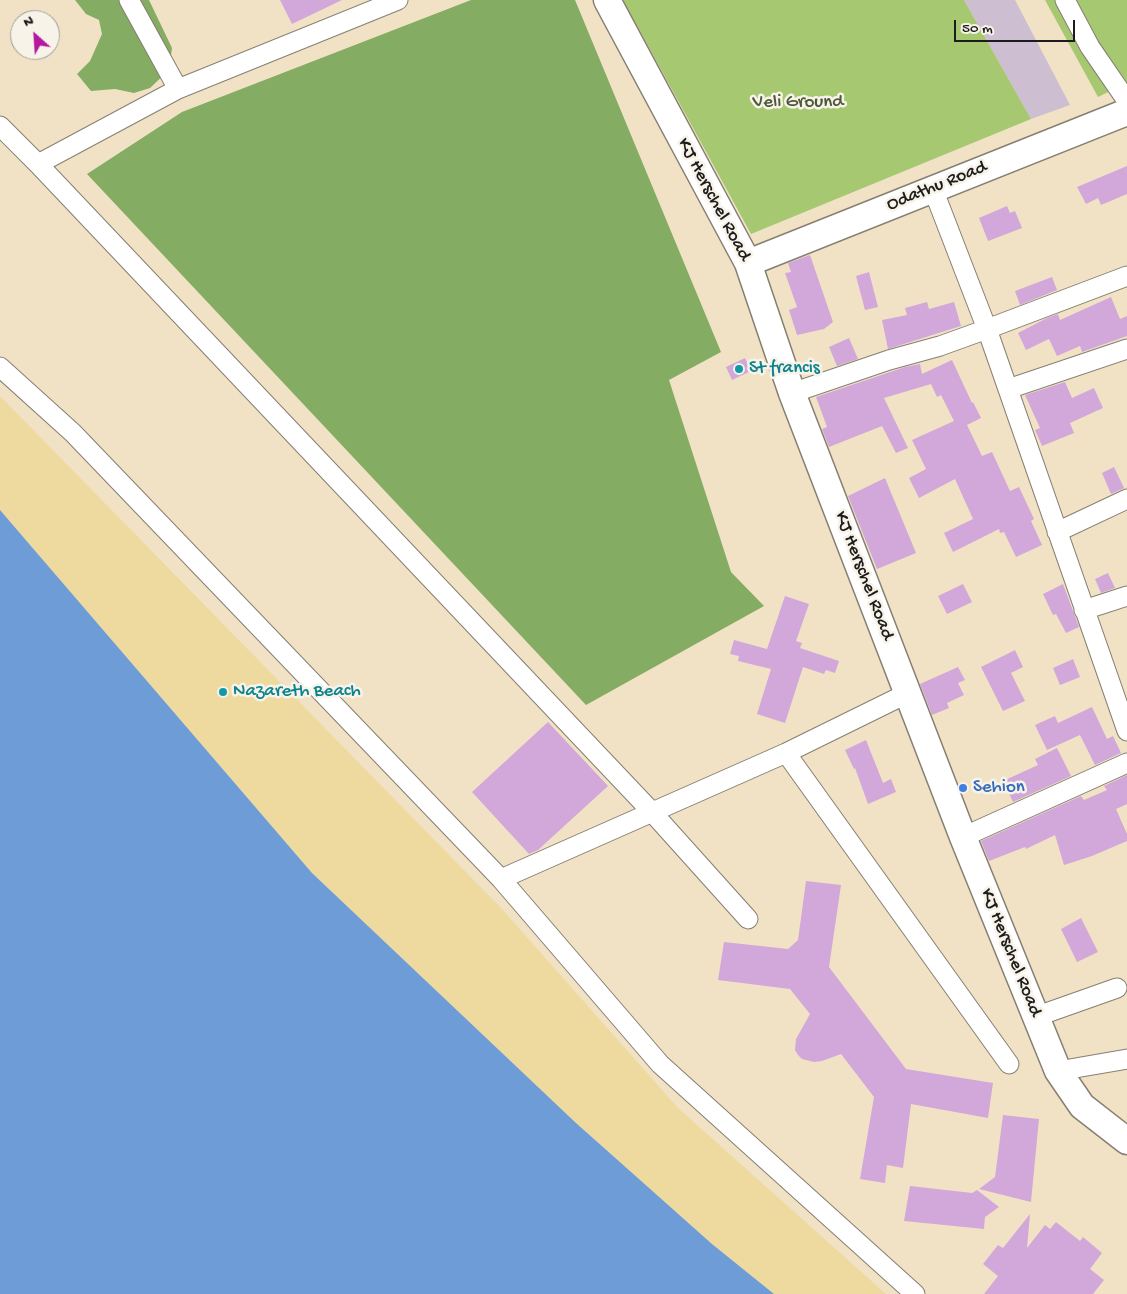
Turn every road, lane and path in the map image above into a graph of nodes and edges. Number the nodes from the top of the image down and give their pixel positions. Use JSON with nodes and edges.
{"nodes":[{"id":1,"x":129,"y":0,"type":"edge"},
{"id":2,"x":398,"y":0,"type":"edge"},
{"id":3,"x":607,"y":0,"type":"edge"},
{"id":4,"x":1065,"y":0,"type":"edge"},
{"id":5,"x":178,"y":89,"type":"junction"},
{"id":6,"x":1127,"y":101,"type":"edge"},
{"id":7,"x":1127,"y":112,"type":"edge"},
{"id":8,"x":0,"y":126,"type":"edge"},
{"id":9,"x":38,"y":164,"type":"junction"},
{"id":10,"x":932,"y":189,"type":"junction"},
{"id":11,"x":748,"y":263,"type":"junction"},
{"id":12,"x":1127,"y":276,"type":"edge"},
{"id":13,"x":987,"y":329,"type":"junction"},
{"id":14,"x":1127,"y":349,"type":"edge"},
{"id":15,"x":0,"y":367,"type":"edge"},
{"id":16,"x":1008,"y":389,"type":"junction"},
{"id":17,"x":792,"y":393,"type":"junction"},
{"id":18,"x":1127,"y":498,"type":"edge"},
{"id":19,"x":1057,"y":532,"type":"junction"},
{"id":20,"x":1127,"y":596,"type":"edge"},
{"id":21,"x":1084,"y":610,"type":"junction"},
{"id":22,"x":908,"y":693,"type":"junction"},
{"id":23,"x":1127,"y":731,"type":"edge"},
{"id":24,"x":786,"y":754,"type":"junction"},
{"id":25,"x":1127,"y":763,"type":"edge"},
{"id":26,"x":652,"y":811,"type":"junction"},
{"id":27,"x":963,"y":837,"type":"junction"},
{"id":28,"x":501,"y":879,"type":"junction"},
{"id":29,"x":748,"y":919,"type":"dead end"},
{"id":30,"x":1117,"y":988,"type":"dead end"},
{"id":31,"x":1035,"y":1017,"type":"junction"},
{"id":32,"x":1127,"y":1059,"type":"edge"},
{"id":33,"x":1009,"y":1064,"type":"dead end"},
{"id":34,"x":1058,"y":1071,"type":"junction"},
{"id":35,"x":1127,"y":1141,"type":"edge"},
{"id":36,"x":915,"y":1294,"type":"edge"}],
"edges":[{"from":1,"to":5,"type":"street"},
{"from":2,"to":5,"type":"street"},
{"from":3,"to":11,"type":"main road","name":"KJ Herschel Road"},
{"from":4,"to":6,"type":"street"},
{"from":5,"to":9,"type":"street"},
{"from":7,"to":10,"type":"main road","name":"Odathu Road"},
{"from":8,"to":9,"type":"street"},
{"from":9,"to":26,"type":"street"},
{"from":10,"to":11,"type":"main road","name":"Odathu Road"},
{"from":10,"to":13,"type":"street"},
{"from":11,"to":17,"type":"main road","name":"KJ Herschel Road"},
{"from":12,"to":13,"type":"street"},
{"from":13,"to":16,"type":"street"},
{"from":13,"to":17,"type":"street"},
{"from":14,"to":16,"type":"street"},
{"from":15,"to":28,"type":"street"},
{"from":16,"to":19,"type":"street"},
{"from":17,"to":22,"type":"main road","name":"KJ Herschel Road"},
{"from":18,"to":19,"type":"street"},
{"from":19,"to":21,"type":"street"},
{"from":20,"to":21,"type":"street"},
{"from":21,"to":23,"type":"street"},
{"from":22,"to":24,"type":"street"},
{"from":22,"to":27,"type":"main road","name":"KJ Herschel Road"},
{"from":24,"to":26,"type":"street"},
{"from":24,"to":33,"type":"street"},
{"from":25,"to":27,"type":"street"},
{"from":26,"to":28,"type":"street"},
{"from":26,"to":29,"type":"street"},
{"from":27,"to":31,"type":"main road","name":"KJ Herschel Road"},
{"from":28,"to":36,"type":"street"},
{"from":30,"to":31,"type":"street"},
{"from":31,"to":34,"type":"main road","name":"KJ Herschel Road"},
{"from":32,"to":34,"type":"street"},
{"from":34,"to":35,"type":"main road","name":"KJ Herschel Road"}]}
